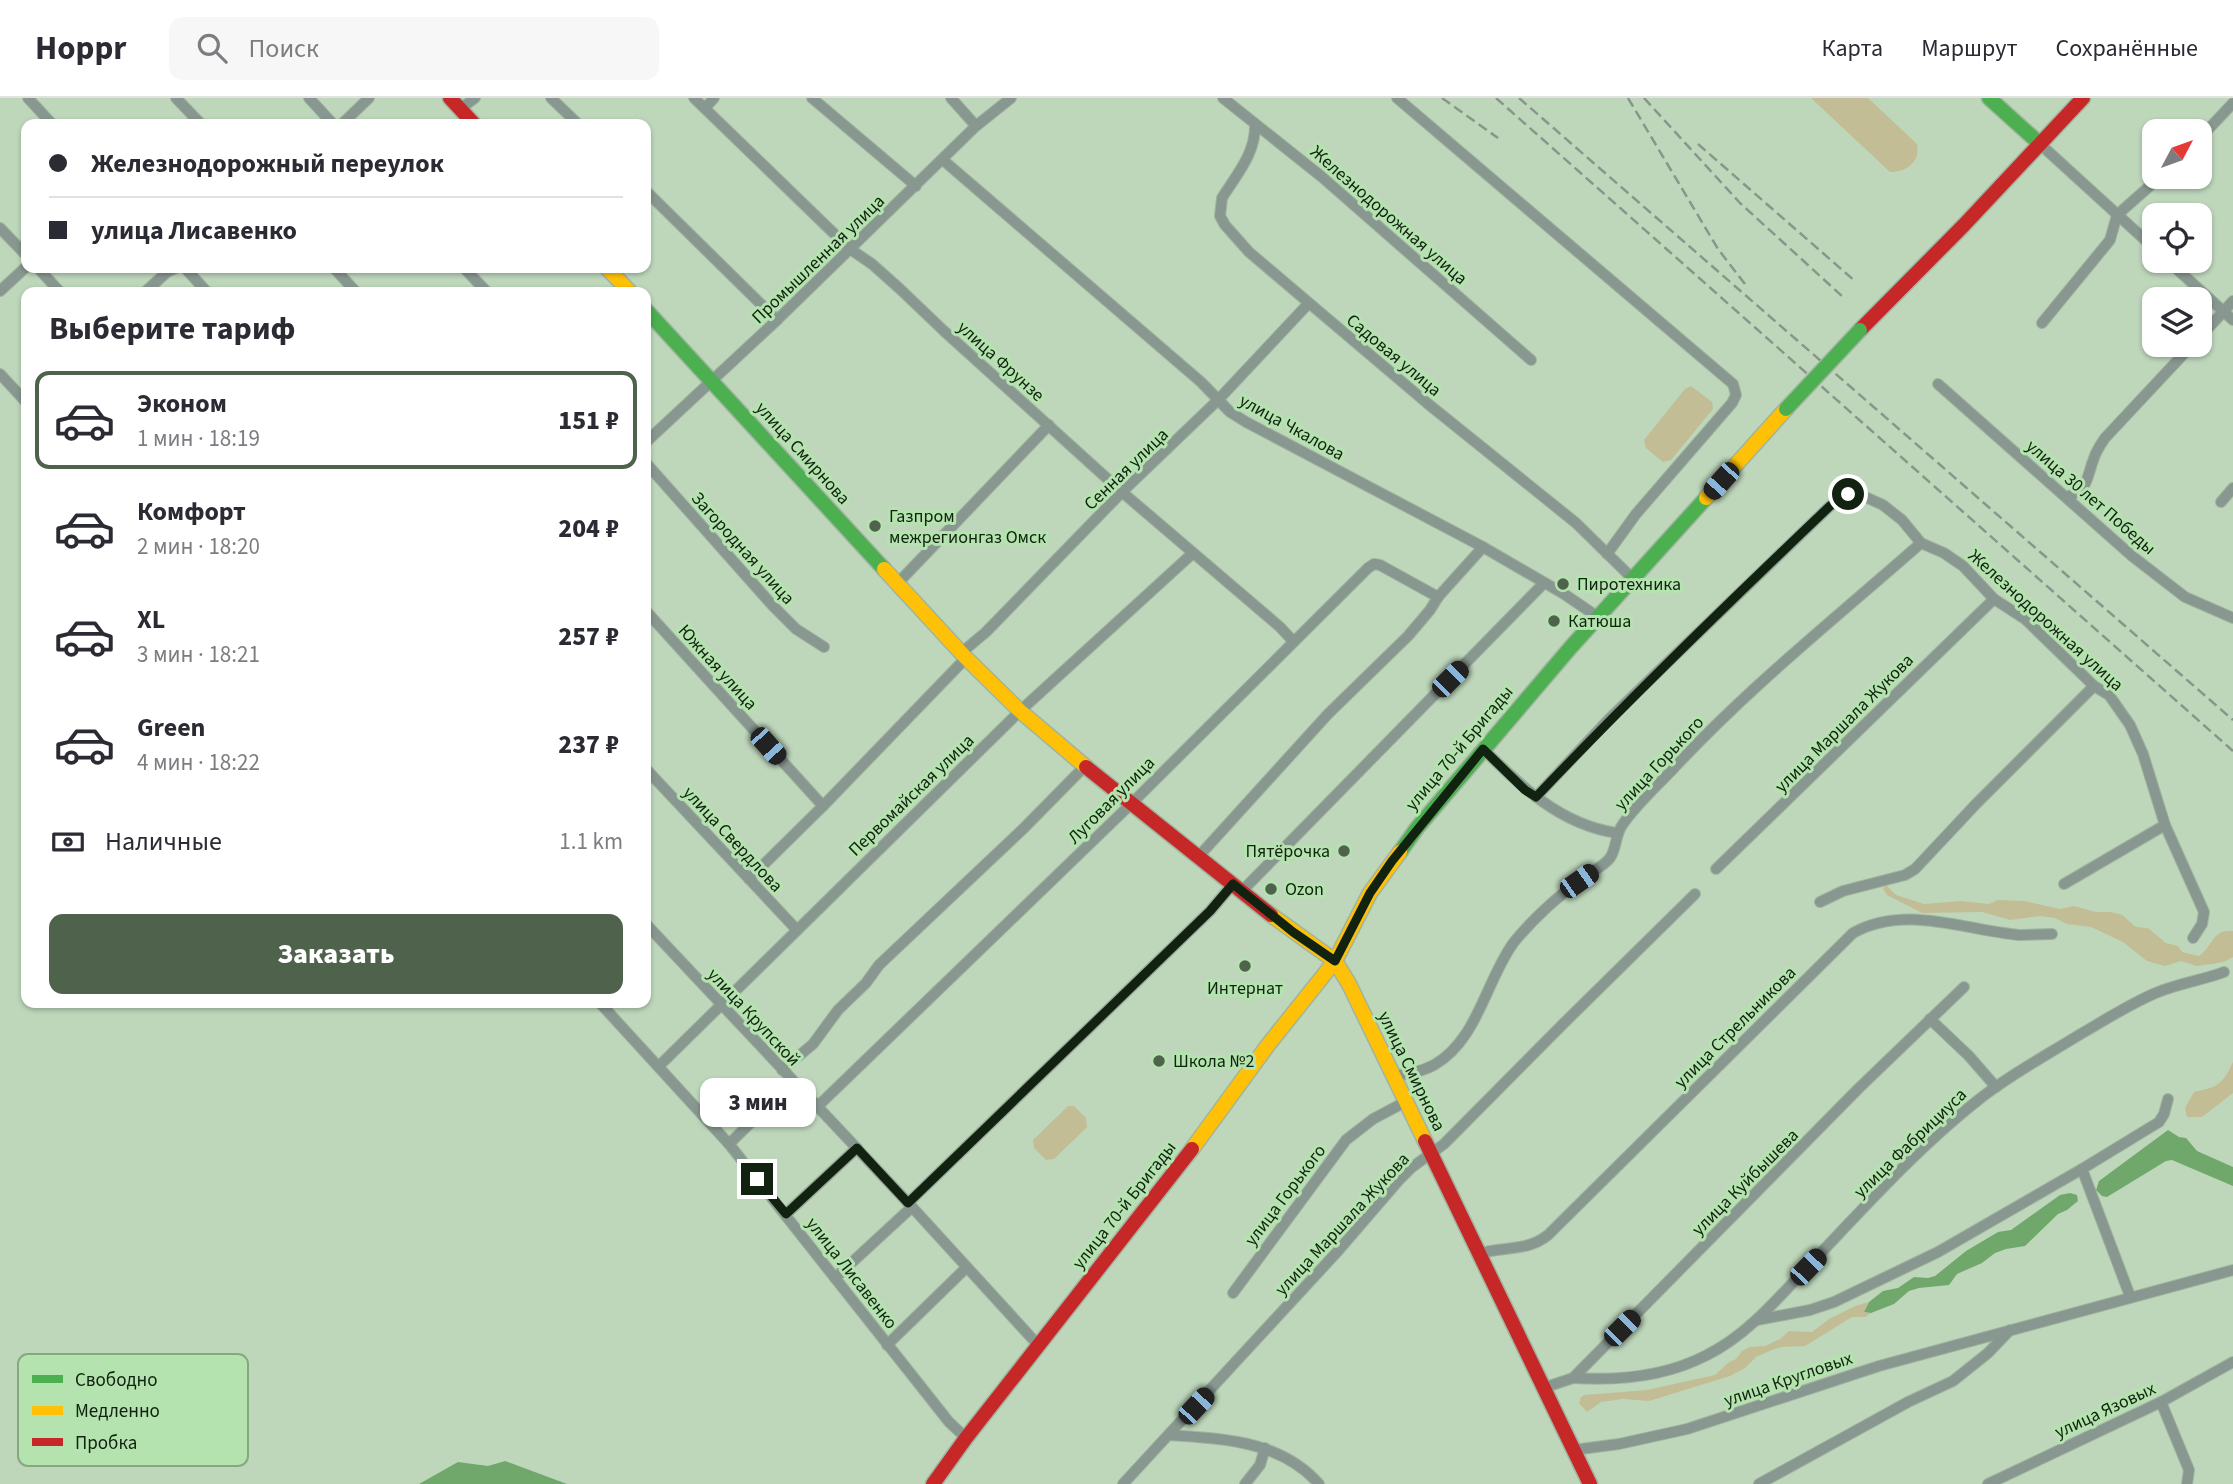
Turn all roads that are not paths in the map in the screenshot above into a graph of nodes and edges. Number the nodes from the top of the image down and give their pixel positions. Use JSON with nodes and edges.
{"nodes":[{"id":1,"x":28,"y":98,"type":"edge"},
{"id":2,"x":176,"y":98,"type":"edge"},
{"id":3,"x":309,"y":98,"type":"edge"},
{"id":4,"x":369,"y":98,"type":"edge"},
{"id":5,"x":475,"y":98,"type":"edge"},
{"id":6,"x":551,"y":98,"type":"edge"},
{"id":7,"x":695,"y":98,"type":"edge"},
{"id":8,"x":714,"y":98,"type":"edge"},
{"id":9,"x":812,"y":98,"type":"edge"},
{"id":10,"x":951,"y":98,"type":"edge"},
{"id":11,"x":1011,"y":98,"type":"edge"},
{"id":12,"x":1223,"y":98,"type":"edge"},
{"id":13,"x":1397,"y":98,"type":"edge"},
{"id":14,"x":1989,"y":98,"type":"edge"},
{"id":15,"x":2083,"y":98,"type":"edge"},
{"id":16,"x":2233,"y":103,"type":"edge"},
{"id":17,"x":455,"y":104,"type":"edge"},
{"id":18,"x":705,"y":108,"type":"junction"},
{"id":19,"x":47,"y":119,"type":"edge"},
{"id":20,"x":196,"y":119,"type":"edge"},
{"id":21,"x":328,"y":119,"type":"edge"},
{"id":22,"x":347,"y":119,"type":"edge"},
{"id":23,"x":469,"y":119,"type":"edge"},
{"id":24,"x":573,"y":119,"type":"edge"},
{"id":25,"x":1255,"y":124,"type":"junction"},
{"id":26,"x":2212,"y":125,"type":"edge"},
{"id":27,"x":976,"y":126,"type":"junction"},
{"id":28,"x":2040,"y":144,"type":"junction"},
{"id":29,"x":943,"y":160,"type":"junction"},
{"id":30,"x":916,"y":186,"type":"junction"},
{"id":31,"x":2147,"y":189,"type":"edge"},
{"id":32,"x":651,"y":196,"type":"edge"},
{"id":33,"x":2118,"y":215,"type":"junction"},
{"id":34,"x":0,"y":228,"type":"edge"},
{"id":35,"x":2142,"y":237,"type":"edge"},
{"id":36,"x":850,"y":249,"type":"junction"},
{"id":37,"x":21,"y":250,"type":"edge"},
{"id":38,"x":21,"y":272,"type":"edge"},
{"id":39,"x":43,"y":273,"type":"edge"},
{"id":40,"x":166,"y":273,"type":"edge"},
{"id":41,"x":190,"y":273,"type":"edge"},
{"id":42,"x":339,"y":273,"type":"edge"},
{"id":43,"x":469,"y":273,"type":"edge"},
{"id":44,"x":612,"y":273,"type":"edge"},
{"id":45,"x":2181,"y":273,"type":"edge"},
{"id":46,"x":56,"y":287,"type":"edge"},
{"id":47,"x":150,"y":287,"type":"edge"},
{"id":48,"x":202,"y":287,"type":"edge"},
{"id":49,"x":351,"y":287,"type":"edge"},
{"id":50,"x":481,"y":287,"type":"edge"},
{"id":51,"x":625,"y":287,"type":"edge"},
{"id":52,"x":0,"y":291,"type":"edge"},
{"id":53,"x":2233,"y":301,"type":"edge"},
{"id":54,"x":1308,"y":304,"type":"junction"},
{"id":55,"x":2223,"y":312,"type":"junction"},
{"id":56,"x":651,"y":315,"type":"edge"},
{"id":57,"x":777,"y":320,"type":"junction"},
{"id":58,"x":2233,"y":320,"type":"edge"},
{"id":59,"x":2042,"y":323,"type":"dead end"},
{"id":60,"x":2212,"y":324,"type":"edge"},
{"id":61,"x":2182,"y":357,"type":"edge"},
{"id":62,"x":1531,"y":360,"type":"dead end"},
{"id":63,"x":0,"y":374,"type":"edge"},
{"id":64,"x":712,"y":381,"type":"junction"},
{"id":65,"x":1938,"y":384,"type":"dead end"},
{"id":66,"x":21,"y":397,"type":"edge"},
{"id":67,"x":1217,"y":400,"type":"junction"},
{"id":68,"x":1049,"y":425,"type":"junction"},
{"id":69,"x":651,"y":437,"type":"edge"},
{"id":70,"x":651,"y":469,"type":"edge"},
{"id":71,"x":2233,"y":488,"type":"edge"},
{"id":72,"x":1122,"y":492,"type":"junction"},
{"id":73,"x":2067,"y":497,"type":"junction"},
{"id":74,"x":2221,"y":502,"type":"dead end"},
{"id":75,"x":1921,"y":543,"type":"junction"},
{"id":76,"x":1483,"y":547,"type":"junction"},
{"id":77,"x":1193,"y":553,"type":"junction"},
{"id":78,"x":1607,"y":554,"type":"junction"},
{"id":79,"x":1632,"y":578,"type":"junction"},
{"id":80,"x":1544,"y":583,"type":"junction"},
{"id":81,"x":897,"y":584,"type":"junction"},
{"id":82,"x":1438,"y":597,"type":"junction"},
{"id":83,"x":1994,"y":599,"type":"junction"},
{"id":84,"x":651,"y":617,"type":"edge"},
{"id":85,"x":1598,"y":617,"type":"junction"},
{"id":86,"x":2233,"y":618,"type":"edge"},
{"id":87,"x":1293,"y":641,"type":"junction"},
{"id":88,"x":824,"y":647,"type":"dead end"},
{"id":89,"x":964,"y":656,"type":"junction"},
{"id":90,"x":2094,"y":686,"type":"junction"},
{"id":91,"x":1020,"y":710,"type":"junction"},
{"id":92,"x":1483,"y":749,"type":"junction"},
{"id":93,"x":1085,"y":766,"type":"junction"},
{"id":94,"x":651,"y":774,"type":"edge"},
{"id":95,"x":1536,"y":797,"type":"junction"},
{"id":96,"x":1132,"y":803,"type":"junction"},
{"id":97,"x":823,"y":806,"type":"junction"},
{"id":98,"x":2165,"y":825,"type":"junction"},
{"id":99,"x":1617,"y":833,"type":"junction"},
{"id":100,"x":1199,"y":856,"type":"junction"},
{"id":101,"x":1716,"y":869,"type":"dead end"},
{"id":102,"x":749,"y":879,"type":"junction"},
{"id":103,"x":2064,"y":884,"type":"dead end"},
{"id":104,"x":1237,"y":887,"type":"junction"},
{"id":105,"x":1695,"y":894,"type":"dead end"},
{"id":106,"x":1820,"y":902,"type":"dead end"},
{"id":107,"x":797,"y":930,"type":"junction"},
{"id":108,"x":651,"y":933,"type":"edge"},
{"id":109,"x":2052,"y":934,"type":"dead end"},
{"id":110,"x":2193,"y":938,"type":"dead end"},
{"id":111,"x":1335,"y":961,"type":"junction"},
{"id":112,"x":2224,"y":972,"type":"dead end"},
{"id":113,"x":1964,"y":987,"type":"dead end"},
{"id":114,"x":721,"y":1005,"type":"junction"},
{"id":115,"x":605,"y":1008,"type":"edge"},
{"id":116,"x":1930,"y":1019,"type":"junction"},
{"id":117,"x":659,"y":1066,"type":"junction"},
{"id":118,"x":782,"y":1070,"type":"junction"},
{"id":119,"x":1393,"y":1076,"type":"junction"},
{"id":120,"x":793,"y":1081,"type":"junction"},
{"id":121,"x":1996,"y":1087,"type":"junction"},
{"id":122,"x":2168,"y":1099,"type":"dead end"},
{"id":123,"x":1405,"y":1102,"type":"junction"},
{"id":124,"x":817,"y":1107,"type":"junction"},
{"id":125,"x":729,"y":1144,"type":"junction"},
{"id":126,"x":857,"y":1148,"type":"junction"},
{"id":127,"x":1431,"y":1155,"type":"junction"},
{"id":128,"x":2082,"y":1169,"type":"junction"},
{"id":129,"x":910,"y":1205,"type":"junction"},
{"id":130,"x":786,"y":1214,"type":"junction"},
{"id":131,"x":1478,"y":1254,"type":"junction"},
{"id":132,"x":966,"y":1268,"type":"junction"},
{"id":133,"x":2233,"y":1270,"type":"edge"},
{"id":134,"x":835,"y":1278,"type":"junction"},
{"id":135,"x":1233,"y":1293,"type":"dead end"},
{"id":136,"x":2130,"y":1296,"type":"junction"},
{"id":137,"x":1756,"y":1320,"type":"junction"},
{"id":138,"x":2011,"y":1330,"type":"junction"},
{"id":139,"x":887,"y":1345,"type":"junction"},
{"id":140,"x":1039,"y":1346,"type":"junction"},
{"id":141,"x":2233,"y":1362,"type":"edge"},
{"id":142,"x":1573,"y":1378,"type":"junction"},
{"id":143,"x":1543,"y":1388,"type":"junction"},
{"id":144,"x":2161,"y":1402,"type":"junction"},
{"id":145,"x":1169,"y":1435,"type":"junction"},
{"id":146,"x":966,"y":1438,"type":"junction"},
{"id":147,"x":1265,"y":1448,"type":"junction"},
{"id":148,"x":1573,"y":1450,"type":"junction"},
{"id":149,"x":933,"y":1484,"type":"edge"},
{"id":150,"x":1123,"y":1484,"type":"edge"},
{"id":151,"x":1245,"y":1484,"type":"edge"},
{"id":152,"x":1319,"y":1484,"type":"edge"},
{"id":153,"x":1590,"y":1484,"type":"edge"},
{"id":154,"x":1759,"y":1484,"type":"edge"},
{"id":155,"x":1988,"y":1484,"type":"edge"},
{"id":156,"x":2188,"y":1484,"type":"edge"}],
"edges":[{"from":1,"to":19,"type":"street"},
{"from":2,"to":20,"type":"street"},
{"from":3,"to":21,"type":"street"},
{"from":4,"to":22,"type":"street"},
{"from":5,"to":17,"type":"street"},
{"from":6,"to":24,"type":"street"},
{"from":7,"to":18,"type":"street","name":"улица Фрунзе"},
{"from":8,"to":18,"type":"street"},
{"from":9,"to":30,"type":"street"},
{"from":10,"to":27,"type":"street"},
{"from":11,"to":27,"type":"street","name":"Промышленная улица"},
{"from":12,"to":25,"type":"street","name":"Железнодорожная улица"},
{"from":13,"to":78,"type":"street"},
{"from":14,"to":28,"type":"main road"},
{"from":15,"to":28,"type":"main road","name":"улица 70-й Бригады"},
{"from":16,"to":26,"type":"street"},
{"from":17,"to":23,"type":"main road"},
{"from":18,"to":36,"type":"street","name":"улица Фрунзе"},
{"from":25,"to":54,"type":"street","name":"Садовая улица"},
{"from":25,"to":62,"type":"street","name":"Железнодорожная улица"},
{"from":27,"to":29,"type":"street","name":"Промышленная улица"},
{"from":28,"to":33,"type":"street"},
{"from":28,"to":79,"type":"main road","name":"улица 70-й Бригады","bridge":true},
{"from":29,"to":30,"type":"street","name":"Промышленная улица"},
{"from":29,"to":67,"type":"street","name":"улица Чкалова"},
{"from":30,"to":36,"type":"street","name":"Промышленная улица"},
{"from":31,"to":33,"type":"street"},
{"from":32,"to":57,"type":"street"},
{"from":33,"to":35,"type":"street"},
{"from":33,"to":59,"type":"street"},
{"from":34,"to":37,"type":"street"},
{"from":36,"to":57,"type":"street","name":"Промышленная улица"},
{"from":36,"to":68,"type":"street","name":"улица Фрунзе"},
{"from":38,"to":52,"type":"street"},
{"from":39,"to":46,"type":"street"},
{"from":40,"to":47,"type":"street"},
{"from":41,"to":48,"type":"street"},
{"from":42,"to":49,"type":"street"},
{"from":43,"to":50,"type":"street"},
{"from":44,"to":51,"type":"main road"},
{"from":45,"to":55,"type":"street"},
{"from":53,"to":55,"type":"street"},
{"from":54,"to":67,"type":"street","name":"Сенная улица"},
{"from":54,"to":78,"type":"street","name":"Садовая улица"},
{"from":55,"to":58,"type":"street"},
{"from":55,"to":60,"type":"street"},
{"from":56,"to":64,"type":"main road","name":"улица Смирнова"},
{"from":57,"to":64,"type":"street","name":"Промышленная улица"},
{"from":61,"to":73,"type":"street"},
{"from":63,"to":66,"type":"street"},
{"from":64,"to":69,"type":"street","name":"Промышленная улица"},
{"from":64,"to":81,"type":"main road","name":"улица Смирнова"},
{"from":65,"to":73,"type":"street","name":"улица 30 лет Победы"},
{"from":67,"to":72,"type":"street","name":"Сенная улица"},
{"from":67,"to":76,"type":"street","name":"улица Чкалова"},
{"from":68,"to":72,"type":"street","name":"улица Фрунзе"},
{"from":68,"to":81,"type":"street"},
{"from":70,"to":88,"type":"street","name":"Загородная улица"},
{"from":71,"to":74,"type":"street"},
{"from":72,"to":77,"type":"street","name":"улица Фрунзе"},
{"from":72,"to":89,"type":"street","name":"Сенная улица"},
{"from":73,"to":86,"type":"street","name":"улица 30 лет Победы"},
{"from":75,"to":83,"type":"street","name":"Железнодорожная улица"},
{"from":75,"to":95,"type":"street","name":"Железнодорожная улица"},
{"from":75,"to":99,"type":"street","name":"улица Горького"},
{"from":76,"to":80,"type":"street","name":"улица Чкалова"},
{"from":76,"to":82,"type":"street"},
{"from":77,"to":87,"type":"street","name":"улица Фрунзе"},
{"from":77,"to":91,"type":"street","name":"Первомайская улица"},
{"from":78,"to":79,"type":"street","name":"Садовая улица"},
{"from":79,"to":85,"type":"main road","name":"улица 70-й Бригады"},
{"from":80,"to":85,"type":"street","name":"улица Чкалова"},
{"from":80,"to":104,"type":"street"},
{"from":81,"to":89,"type":"main road","name":"улица Смирнова"},
{"from":82,"to":87,"type":"street","name":"Луговая улица"},
{"from":82,"to":100,"type":"street"},
{"from":83,"to":90,"type":"street","name":"Железнодорожная улица"},
{"from":83,"to":101,"type":"street","name":"улица Маршала Жукова"},
{"from":84,"to":97,"type":"street","name":"Южная улица"},
{"from":85,"to":92,"type":"main road","name":"улица 70-й Бригады"},
{"from":87,"to":96,"type":"street","name":"Луговая улица"},
{"from":89,"to":91,"type":"main road","name":"улица Смирнова"},
{"from":89,"to":97,"type":"street","name":"Сенная улица"},
{"from":90,"to":98,"type":"street","name":"Железнодорожная улица"},
{"from":90,"to":106,"type":"street"},
{"from":91,"to":93,"type":"main road","name":"улица Смирнова"},
{"from":91,"to":107,"type":"street","name":"Первомайская улица"},
{"from":92,"to":95,"type":"street"},
{"from":92,"to":111,"type":"main road","name":"улица 70-й Бригады"},
{"from":93,"to":96,"type":"main road","name":"улица Смирнова"},
{"from":93,"to":118,"type":"street"},
{"from":94,"to":102,"type":"street","name":"улица Свердлова"},
{"from":95,"to":99,"type":"street"},
{"from":96,"to":100,"type":"main road","name":"улица Смирнова"},
{"from":96,"to":124,"type":"street","name":"Луговая улица"},
{"from":97,"to":102,"type":"street","name":"Сенная улица"},
{"from":98,"to":103,"type":"street"},
{"from":98,"to":110,"type":"street","name":"Железнодорожная улица"},
{"from":99,"to":119,"type":"street","name":"улица Горького"},
{"from":100,"to":104,"type":"main road","name":"улица Смирнова"},
{"from":102,"to":107,"type":"street","name":"улица Свердлова"},
{"from":104,"to":111,"type":"main road","name":"улица Смирнова"},
{"from":104,"to":129,"type":"street"},
{"from":105,"to":127,"type":"street","name":"улица Маршала Жукова"},
{"from":107,"to":114,"type":"street","name":"Первомайская улица"},
{"from":108,"to":114,"type":"street","name":"улица Крупской"},
{"from":109,"to":131,"type":"street","name":"улица Стрельникова"},
{"from":111,"to":119,"type":"main road","name":"улица Смирнова"},
{"from":111,"to":140,"type":"main road","name":"улица 70-й Бригады"},
{"from":112,"to":121,"type":"street","name":"улица Фабрициуса"},
{"from":113,"to":116,"type":"street","name":"улица Куйбышева"},
{"from":114,"to":117,"type":"street","name":"Первомайская улица"},
{"from":114,"to":118,"type":"street","name":"улица Крупской"},
{"from":115,"to":117,"type":"street","name":"улица Лисавенко"},
{"from":116,"to":121,"type":"street"},
{"from":116,"to":142,"type":"street","name":"улица Куйбышева"},
{"from":117,"to":125,"type":"street","name":"улица Лисавенко"},
{"from":118,"to":120,"type":"street","name":"улица Крупской"},
{"from":119,"to":123,"type":"main road","name":"улица Смирнова"},
{"from":120,"to":124,"type":"street","name":"улица Крупской"},
{"from":120,"to":125,"type":"street"},
{"from":121,"to":137,"type":"street","name":"улица Фабрициуса"},
{"from":122,"to":128,"type":"street","name":"улица Фабрициуса"},
{"from":123,"to":127,"type":"main road","name":"улица Смирнова"},
{"from":123,"to":135,"type":"street","name":"улица Горького"},
{"from":124,"to":126,"type":"street","name":"улица Крупской"},
{"from":125,"to":130,"type":"street","name":"улица Лисавенко"},
{"from":126,"to":129,"type":"street","name":"улица Крупской"},
{"from":126,"to":130,"type":"street"},
{"from":127,"to":131,"type":"main road","name":"улица Смирнова"},
{"from":127,"to":145,"type":"street","name":"улица Маршала Жукова"},
{"from":128,"to":136,"type":"street"},
{"from":128,"to":137,"type":"street","name":"улица Фабрициуса"},
{"from":129,"to":132,"type":"street","name":"улица Крупской"},
{"from":129,"to":134,"type":"street"},
{"from":130,"to":134,"type":"street","name":"улица Лисавенко"},
{"from":131,"to":143,"type":"main road","name":"улица Смирнова"},
{"from":132,"to":139,"type":"street"},
{"from":132,"to":140,"type":"street","name":"улица Крупской"},
{"from":133,"to":136,"type":"street","name":"улица Кругловых"},
{"from":134,"to":139,"type":"street","name":"улица Лисавенко"},
{"from":136,"to":138,"type":"street","name":"улица Кругловых"},
{"from":137,"to":142,"type":"street","name":"улица Фабрициуса"},
{"from":138,"to":148,"type":"street","name":"улица Кругловых"},
{"from":138,"to":154,"type":"street","name":"улица Кругловых"},
{"from":139,"to":146,"type":"street","name":"улица Лисавенко"},
{"from":140,"to":146,"type":"main road","name":"улица 70-й Бригады"},
{"from":141,"to":144,"type":"street","name":"улица Язовых"},
{"from":142,"to":143,"type":"street","name":"улица Куйбышева"},
{"from":143,"to":148,"type":"main road","name":"улица Смирнова"},
{"from":144,"to":155,"type":"street","name":"улица Язовых"},
{"from":144,"to":156,"type":"street"},
{"from":145,"to":147,"type":"street"},
{"from":145,"to":150,"type":"street","name":"улица Маршала Жукова"},
{"from":146,"to":149,"type":"main road","name":"улица 70-й Бригады"},
{"from":147,"to":151,"type":"street"},
{"from":147,"to":152,"type":"street"},
{"from":148,"to":153,"type":"main road","name":"улица Смирнова"}]}
